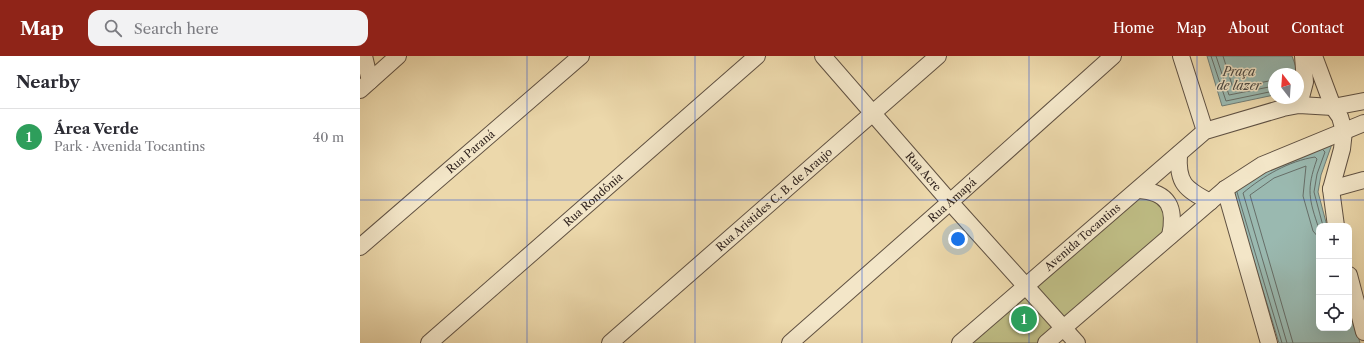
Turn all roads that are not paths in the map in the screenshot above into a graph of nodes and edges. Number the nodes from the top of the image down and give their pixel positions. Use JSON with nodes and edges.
{"nodes":[{"id":1,"x":364,"y":56,"type":"edge"},
{"id":2,"x":398,"y":56,"type":"edge"},
{"id":3,"x":581,"y":56,"type":"edge"},
{"id":4,"x":757,"y":56,"type":"edge"},
{"id":5,"x":823,"y":56,"type":"edge"},
{"id":6,"x":938,"y":56,"type":"edge"},
{"id":7,"x":1113,"y":56,"type":"edge"},
{"id":8,"x":1181,"y":56,"type":"edge"},
{"id":9,"x":1303,"y":56,"type":"edge"},
{"id":10,"x":1314,"y":56,"type":"edge"},
{"id":11,"x":365,"y":86,"type":"edge"},
{"id":12,"x":1364,"y":101,"type":"edge"},
{"id":13,"x":1299,"y":105,"type":"junction"},
{"id":14,"x":1333,"y":107,"type":"junction"},
{"id":15,"x":872,"y":114,"type":"junction"},
{"id":16,"x":1364,"y":123,"type":"edge"},
{"id":17,"x":1344,"y":131,"type":"junction"},
{"id":18,"x":1205,"y":132,"type":"junction"},
{"id":19,"x":1179,"y":154,"type":"junction"},
{"id":20,"x":1364,"y":180,"type":"edge"},
{"id":21,"x":1225,"y":189,"type":"junction"},
{"id":22,"x":1331,"y":189,"type":"junction"},
{"id":23,"x":1139,"y":190,"type":"junction"},
{"id":24,"x":950,"y":202,"type":"junction"},
{"id":25,"x":1210,"y":202,"type":"junction"},
{"id":26,"x":1336,"y":223,"type":"edge"},
{"id":27,"x":1170,"y":236,"type":"junction"},
{"id":28,"x":360,"y":247,"type":"edge"},
{"id":29,"x":1026,"y":285,"type":"junction"},
{"id":30,"x":1352,"y":285,"type":"edge"},
{"id":31,"x":1363,"y":323,"type":"edge"},
{"id":32,"x":1064,"y":328,"type":"junction"},
{"id":33,"x":429,"y":343,"type":"edge"},
{"id":34,"x":610,"y":343,"type":"edge"},
{"id":35,"x":790,"y":343,"type":"edge"},
{"id":36,"x":960,"y":343,"type":"edge"},
{"id":37,"x":1046,"y":343,"type":"edge"},
{"id":38,"x":1077,"y":343,"type":"edge"},
{"id":39,"x":1269,"y":343,"type":"edge"}],
"edges":[{"from":1,"to":11,"type":"street"},
{"from":2,"to":11,"type":"street"},
{"from":3,"to":28,"type":"street","name":"Rua Paraná"},
{"from":4,"to":33,"type":"street","name":"Rua Rondônia"},
{"from":5,"to":15,"type":"street","name":"Rua Acre"},
{"from":6,"to":15,"type":"street","name":"Rua Aristides C. B. de Araujo"},
{"from":7,"to":24,"type":"street","name":"Rua Amapá"},
{"from":8,"to":18,"type":"street"},
{"from":9,"to":13,"type":"street"},
{"from":10,"to":14,"type":"street"},
{"from":12,"to":14,"type":"street"},
{"from":13,"to":14,"type":"street"},
{"from":13,"to":18,"type":"street"},
{"from":14,"to":17,"type":"street"},
{"from":15,"to":24,"type":"street","name":"Rua Acre"},
{"from":15,"to":34,"type":"street","name":"Rua Aristides C. B. de Araujo"},
{"from":16,"to":17,"type":"street"},
{"from":17,"to":21,"type":"street"},
{"from":17,"to":22,"type":"street"},
{"from":18,"to":19,"type":"street","name":"Avenida Tocantins"},
{"from":19,"to":23,"type":"street","name":"Avenida Tocantins"},
{"from":19,"to":25,"type":"street"},
{"from":20,"to":22,"type":"street"},
{"from":21,"to":25,"type":"street"},
{"from":21,"to":39,"type":"street"},
{"from":22,"to":26,"type":"street"},
{"from":23,"to":27,"type":"street"},
{"from":23,"to":29,"type":"street","name":"Avenida Tocantins"},
{"from":24,"to":29,"type":"street","name":"Rua Acre"},
{"from":24,"to":35,"type":"street","name":"Rua Amapá"},
{"from":25,"to":27,"type":"street"},
{"from":27,"to":32,"type":"street"},
{"from":29,"to":32,"type":"street","name":"Rua Acre"},
{"from":29,"to":36,"type":"street","name":"Avenida Tocantins"},
{"from":30,"to":31,"type":"street"},
{"from":32,"to":37,"type":"street"},
{"from":32,"to":38,"type":"street"}]}
